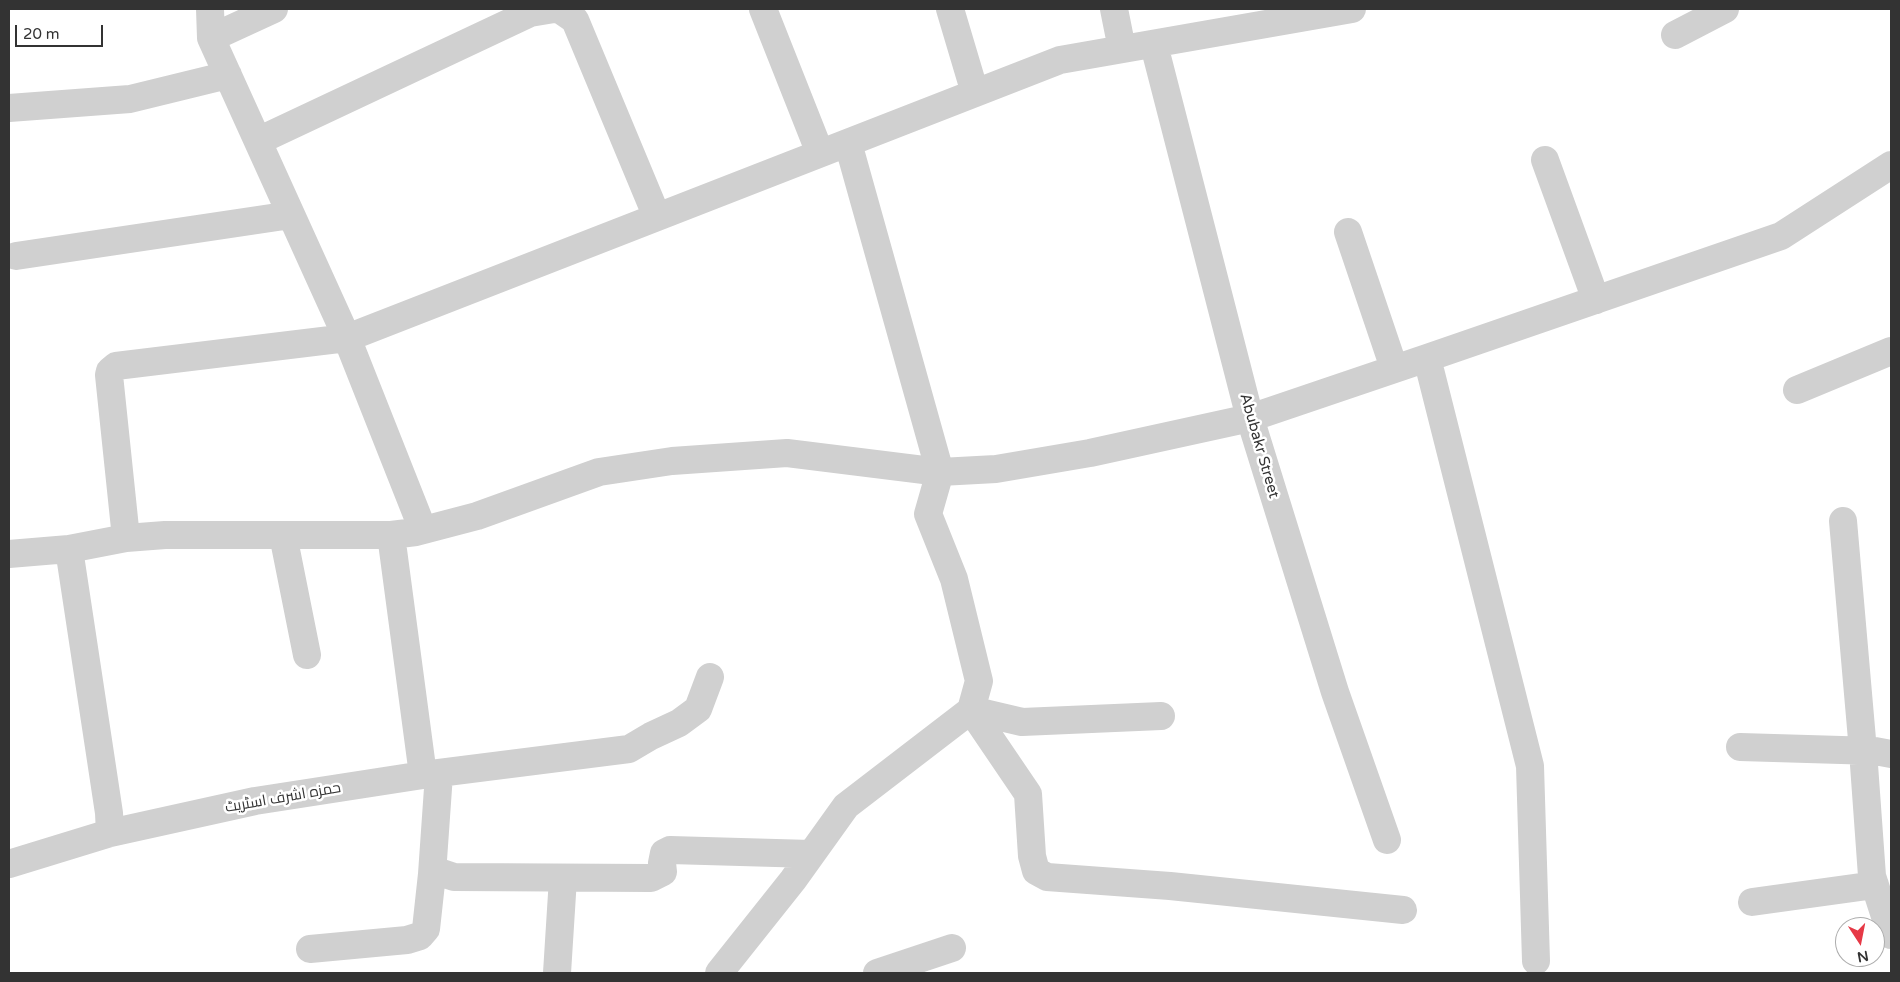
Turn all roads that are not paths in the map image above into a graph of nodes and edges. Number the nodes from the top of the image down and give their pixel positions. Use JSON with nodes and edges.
{"nodes":[{"id":1,"x":210,"y":9,"type":"edge"},
{"id":2,"x":274,"y":9,"type":"edge"},
{"id":3,"x":554,"y":9,"type":"edge"},
{"id":4,"x":559,"y":9,"type":"edge"},
{"id":5,"x":763,"y":9,"type":"edge"},
{"id":6,"x":950,"y":9,"type":"edge"},
{"id":7,"x":1114,"y":9,"type":"edge"},
{"id":8,"x":1352,"y":9,"type":"edge"},
{"id":9,"x":1725,"y":9,"type":"edge"},
{"id":10,"x":1269,"y":16,"type":"edge"},
{"id":11,"x":1675,"y":35,"type":"dead end"},
{"id":12,"x":211,"y":38,"type":"junction"},
{"id":13,"x":1154,"y":45,"type":"junction"},
{"id":14,"x":1122,"y":49,"type":"junction"},
{"id":15,"x":228,"y":75,"type":"junction"},
{"id":16,"x":975,"y":93,"type":"junction"},
{"id":17,"x":9,"y":108,"type":"edge"},
{"id":18,"x":258,"y":141,"type":"junction"},
{"id":19,"x":848,"y":143,"type":"junction"},
{"id":20,"x":820,"y":153,"type":"junction"},
{"id":21,"x":1546,"y":160,"type":"dead end"},
{"id":22,"x":1891,"y":165,"type":"edge"},
{"id":23,"x":291,"y":215,"type":"junction"},
{"id":24,"x":657,"y":217,"type":"junction"},
{"id":25,"x":1348,"y":232,"type":"dead end"},
{"id":26,"x":16,"y":256,"type":"dead end"},
{"id":27,"x":1596,"y":300,"type":"junction"},
{"id":28,"x":347,"y":338,"type":"junction"},
{"id":29,"x":1891,"y":351,"type":"edge"},
{"id":30,"x":1427,"y":358,"type":"junction"},
{"id":31,"x":1394,"y":368,"type":"junction"},
{"id":32,"x":1796,"y":390,"type":"dead end"},
{"id":33,"x":1250,"y":418,"type":"junction"},
{"id":34,"x":940,"y":472,"type":"junction"},
{"id":35,"x":1843,"y":521,"type":"dead end"},
{"id":36,"x":423,"y":530,"type":"junction"},
{"id":37,"x":282,"y":535,"type":"junction"},
{"id":38,"x":391,"y":535,"type":"junction"},
{"id":39,"x":126,"y":538,"type":"junction"},
{"id":40,"x":69,"y":549,"type":"junction"},
{"id":41,"x":9,"y":554,"type":"edge"},
{"id":42,"x":307,"y":655,"type":"dead end"},
{"id":43,"x":710,"y":677,"type":"dead end"},
{"id":44,"x":971,"y":710,"type":"junction"},
{"id":45,"x":1161,"y":716,"type":"dead end"},
{"id":46,"x":1740,"y":747,"type":"dead end"},
{"id":47,"x":1863,"y":751,"type":"junction"},
{"id":48,"x":1891,"y":754,"type":"edge"},
{"id":49,"x":431,"y":774,"type":"junction"},
{"id":50,"x":110,"y":833,"type":"junction"},
{"id":51,"x":1387,"y":840,"type":"dead end"},
{"id":52,"x":811,"y":854,"type":"junction"},
{"id":53,"x":9,"y":864,"type":"edge"},
{"id":54,"x":432,"y":874,"type":"junction"},
{"id":55,"x":563,"y":878,"type":"junction"},
{"id":56,"x":1874,"y":884,"type":"junction"},
{"id":57,"x":1752,"y":902,"type":"dead end"},
{"id":58,"x":1403,"y":910,"type":"dead end"},
{"id":59,"x":1891,"y":935,"type":"edge"},
{"id":60,"x":952,"y":948,"type":"dead end"},
{"id":61,"x":310,"y":949,"type":"dead end"},
{"id":62,"x":1536,"y":961,"type":"dead end"},
{"id":63,"x":557,"y":973,"type":"edge"},
{"id":64,"x":719,"y":973,"type":"edge"},
{"id":65,"x":877,"y":973,"type":"edge"}],
"edges":[{"from":1,"to":12,"type":"street"},
{"from":2,"to":12,"type":"street"},
{"from":3,"to":18,"type":"street"},
{"from":4,"to":24,"type":"street"},
{"from":5,"to":20,"type":"street"},
{"from":6,"to":16,"type":"street"},
{"from":7,"to":14,"type":"street"},
{"from":8,"to":10,"type":"street"},
{"from":9,"to":11,"type":"street"},
{"from":10,"to":13,"type":"street"},
{"from":12,"to":15,"type":"street"},
{"from":13,"to":14,"type":"street"},
{"from":13,"to":33,"type":"street","name":"Abubakr Street"},
{"from":14,"to":16,"type":"street"},
{"from":15,"to":17,"type":"street"},
{"from":15,"to":18,"type":"street"},
{"from":16,"to":19,"type":"street"},
{"from":18,"to":23,"type":"street"},
{"from":19,"to":20,"type":"street"},
{"from":19,"to":34,"type":"street"},
{"from":20,"to":24,"type":"street"},
{"from":21,"to":27,"type":"street"},
{"from":22,"to":27,"type":"street"},
{"from":23,"to":26,"type":"street"},
{"from":23,"to":28,"type":"street"},
{"from":24,"to":28,"type":"street"},
{"from":25,"to":31,"type":"street"},
{"from":27,"to":30,"type":"street"},
{"from":28,"to":36,"type":"street"},
{"from":28,"to":39,"type":"street"},
{"from":29,"to":32,"type":"street"},
{"from":30,"to":31,"type":"street"},
{"from":30,"to":62,"type":"street"},
{"from":31,"to":33,"type":"street"},
{"from":33,"to":34,"type":"street"},
{"from":33,"to":51,"type":"street","name":"Abubakr Street"},
{"from":34,"to":36,"type":"street"},
{"from":34,"to":44,"type":"street"},
{"from":35,"to":47,"type":"street"},
{"from":36,"to":38,"type":"street"},
{"from":37,"to":38,"type":"street"},
{"from":37,"to":39,"type":"street"},
{"from":37,"to":42,"type":"street"},
{"from":38,"to":49,"type":"street"},
{"from":39,"to":40,"type":"street"},
{"from":40,"to":41,"type":"street"},
{"from":40,"to":50,"type":"street"},
{"from":43,"to":49,"type":"street","name":"حمزہ اشرف اسٹریٹ"},
{"from":44,"to":45,"type":"street"},
{"from":44,"to":52,"type":"street"},
{"from":44,"to":58,"type":"street"},
{"from":46,"to":47,"type":"street"},
{"from":47,"to":48,"type":"street"},
{"from":47,"to":56,"type":"street"},
{"from":49,"to":50,"type":"street","name":"حمزہ اشرف اسٹریٹ"},
{"from":49,"to":54,"type":"street"},
{"from":50,"to":53,"type":"street","name":"حمزہ اشرف اسٹریٹ"},
{"from":52,"to":55,"type":"street"},
{"from":52,"to":64,"type":"street"},
{"from":54,"to":55,"type":"street"},
{"from":54,"to":61,"type":"street"},
{"from":55,"to":63,"type":"street"},
{"from":56,"to":57,"type":"street"},
{"from":56,"to":59,"type":"street"},
{"from":60,"to":65,"type":"street"}]}
